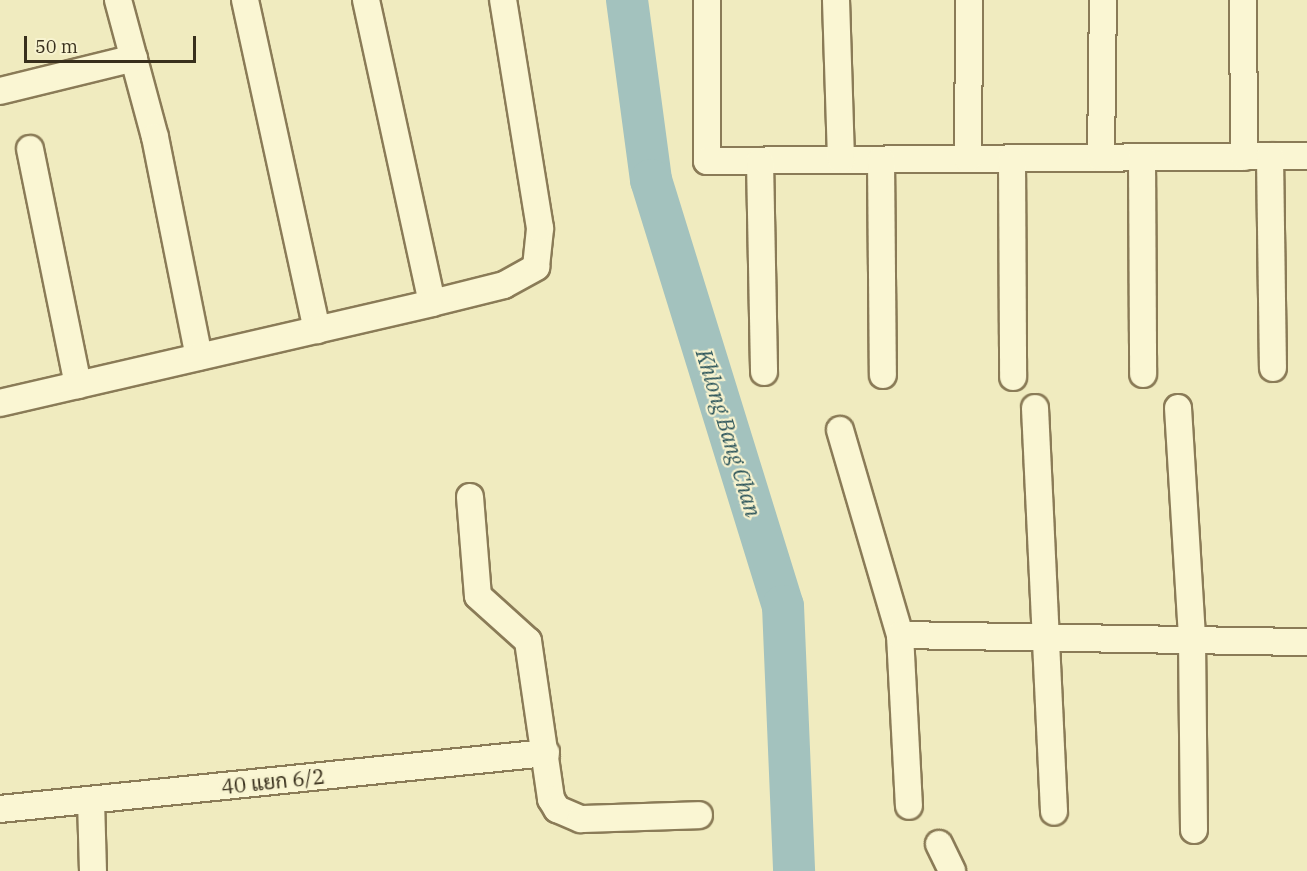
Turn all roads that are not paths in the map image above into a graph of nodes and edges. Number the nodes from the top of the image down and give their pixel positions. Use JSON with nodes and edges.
{"nodes":[{"id":1,"x":118,"y":0,"type":"edge"},
{"id":2,"x":245,"y":0,"type":"edge"},
{"id":3,"x":366,"y":0,"type":"edge"},
{"id":4,"x":503,"y":0,"type":"edge"},
{"id":5,"x":707,"y":0,"type":"edge"},
{"id":6,"x":836,"y":0,"type":"edge"},
{"id":7,"x":969,"y":0,"type":"edge"},
{"id":8,"x":1102,"y":0,"type":"edge"},
{"id":9,"x":1243,"y":0,"type":"edge"},
{"id":10,"x":134,"y":58,"type":"junction"},
{"id":11,"x":0,"y":91,"type":"edge"},
{"id":12,"x":30,"y":149,"type":"dead end"},
{"id":13,"x":1244,"y":156,"type":"junction"},
{"id":14,"x":1270,"y":156,"type":"junction"},
{"id":15,"x":1307,"y":156,"type":"edge"},
{"id":16,"x":1142,"y":157,"type":"junction"},
{"id":17,"x":1101,"y":158,"type":"junction"},
{"id":18,"x":968,"y":159,"type":"junction"},
{"id":19,"x":1012,"y":159,"type":"junction"},
{"id":20,"x":841,"y":160,"type":"junction"},
{"id":21,"x":881,"y":160,"type":"junction"},
{"id":22,"x":760,"y":161,"type":"junction"},
{"id":23,"x":432,"y":303,"type":"junction"},
{"id":24,"x":317,"y":330,"type":"junction"},
{"id":25,"x":199,"y":357,"type":"junction"},
{"id":26,"x":1274,"y":368,"type":"dead end"},
{"id":27,"x":764,"y":372,"type":"dead end"},
{"id":28,"x":1143,"y":374,"type":"dead end"},
{"id":29,"x":883,"y":375,"type":"dead end"},
{"id":30,"x":1013,"y":377,"type":"dead end"},
{"id":31,"x":78,"y":385,"type":"junction"},
{"id":32,"x":0,"y":403,"type":"edge"},
{"id":33,"x":1035,"y":408,"type":"dead end"},
{"id":34,"x":1178,"y":408,"type":"dead end"},
{"id":35,"x":840,"y":430,"type":"dead end"},
{"id":36,"x":470,"y":496,"type":"dead end"},
{"id":37,"x":900,"y":635,"type":"junction"},
{"id":38,"x":1047,"y":637,"type":"junction"},
{"id":39,"x":1192,"y":639,"type":"junction"},
{"id":40,"x":1307,"y":642,"type":"edge"},
{"id":41,"x":546,"y":753,"type":"junction"},
{"id":42,"x":91,"y":800,"type":"junction"},
{"id":43,"x":909,"y":806,"type":"dead end"},
{"id":44,"x":0,"y":809,"type":"edge"},
{"id":45,"x":1054,"y":812,"type":"dead end"},
{"id":46,"x":699,"y":815,"type":"dead end"},
{"id":47,"x":1194,"y":830,"type":"dead end"},
{"id":48,"x":939,"y":844,"type":"dead end"},
{"id":49,"x":93,"y":871,"type":"edge"},
{"id":50,"x":952,"y":871,"type":"edge"}],
"edges":[{"from":1,"to":10,"type":"street"},
{"from":2,"to":24,"type":"street"},
{"from":3,"to":23,"type":"street"},
{"from":4,"to":23,"type":"street"},
{"from":5,"to":22,"type":"street"},
{"from":6,"to":20,"type":"street"},
{"from":7,"to":18,"type":"street"},
{"from":8,"to":17,"type":"street"},
{"from":9,"to":13,"type":"street"},
{"from":10,"to":11,"type":"street"},
{"from":10,"to":25,"type":"street"},
{"from":12,"to":31,"type":"street"},
{"from":13,"to":14,"type":"street"},
{"from":13,"to":16,"type":"street"},
{"from":14,"to":15,"type":"street"},
{"from":14,"to":26,"type":"street"},
{"from":16,"to":17,"type":"street"},
{"from":16,"to":28,"type":"street"},
{"from":17,"to":19,"type":"street"},
{"from":18,"to":19,"type":"street"},
{"from":18,"to":21,"type":"street"},
{"from":19,"to":30,"type":"street"},
{"from":20,"to":21,"type":"street"},
{"from":20,"to":22,"type":"street"},
{"from":21,"to":29,"type":"street"},
{"from":22,"to":27,"type":"street"},
{"from":23,"to":24,"type":"street"},
{"from":24,"to":25,"type":"street"},
{"from":25,"to":31,"type":"street"},
{"from":31,"to":32,"type":"street"},
{"from":33,"to":38,"type":"street"},
{"from":34,"to":39,"type":"street"},
{"from":35,"to":37,"type":"street"},
{"from":36,"to":41,"type":"street"},
{"from":37,"to":38,"type":"street"},
{"from":37,"to":43,"type":"street"},
{"from":38,"to":39,"type":"street"},
{"from":38,"to":45,"type":"street"},
{"from":39,"to":40,"type":"street"},
{"from":39,"to":47,"type":"street"},
{"from":41,"to":42,"type":"street","name":"40 แยก 6/2"},
{"from":41,"to":46,"type":"street"},
{"from":42,"to":44,"type":"street","name":"40 แยก 6/2"},
{"from":42,"to":49,"type":"street"},
{"from":48,"to":50,"type":"street"}]}
